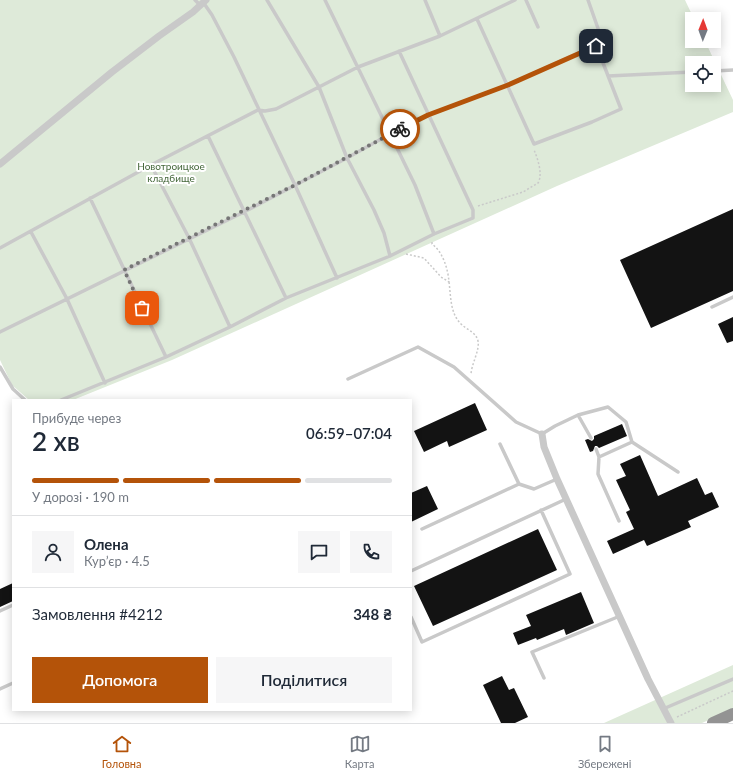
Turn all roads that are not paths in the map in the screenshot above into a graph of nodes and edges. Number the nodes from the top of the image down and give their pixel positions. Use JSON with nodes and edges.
{"nodes":[{"id":1,"x":267,"y":0,"type":"edge"},
{"id":2,"x":325,"y":0,"type":"edge"},
{"id":3,"x":425,"y":0,"type":"edge"},
{"id":4,"x":515,"y":0,"type":"edge"},
{"id":5,"x":526,"y":0,"type":"edge"},
{"id":6,"x":588,"y":0,"type":"edge"},
{"id":7,"x":201,"y":2,"type":"edge"},
{"id":8,"x":477,"y":18,"type":"junction"},
{"id":9,"x":538,"y":27,"type":"dead end"},
{"id":10,"x":440,"y":36,"type":"junction"},
{"id":11,"x":596,"y":46,"type":"junction"},
{"id":12,"x":399,"y":51,"type":"junction"},
{"id":13,"x":358,"y":67,"type":"junction"},
{"id":14,"x":733,"y":70,"type":"edge"},
{"id":15,"x":721,"y":71,"type":"edge"},
{"id":16,"x":685,"y":72,"type":"edge"},
{"id":17,"x":608,"y":76,"type":"junction"},
{"id":18,"x":508,"y":85,"type":"junction"},
{"id":19,"x":319,"y":87,"type":"junction"},
{"id":20,"x":258,"y":110,"type":"junction"},
{"id":21,"x":428,"y":115,"type":"junction"},
{"id":22,"x":390,"y":134,"type":"junction"},
{"id":23,"x":208,"y":136,"type":"junction"},
{"id":24,"x":347,"y":158,"type":"junction"},
{"id":25,"x":0,"y":164,"type":"edge"},
{"id":26,"x":151,"y":165,"type":"junction"},
{"id":27,"x":295,"y":185,"type":"junction"},
{"id":28,"x":90,"y":198,"type":"junction"},
{"id":29,"x":244,"y":212,"type":"junction"},
{"id":30,"x":31,"y":232,"type":"junction"},
{"id":31,"x":434,"y":234,"type":"junction"},
{"id":32,"x":189,"y":238,"type":"junction"},
{"id":33,"x":0,"y":248,"type":"edge"},
{"id":34,"x":390,"y":256,"type":"junction"},
{"id":35,"x":124,"y":270,"type":"junction"},
{"id":36,"x":337,"y":278,"type":"junction"},
{"id":37,"x":733,"y":297,"type":"edge"},
{"id":38,"x":286,"y":298,"type":"junction"},
{"id":39,"x":67,"y":299,"type":"junction"},
{"id":40,"x":712,"y":307,"type":"dead end"},
{"id":41,"x":230,"y":327,"type":"junction"},
{"id":42,"x":0,"y":332,"type":"edge"},
{"id":43,"x":166,"y":357,"type":"junction"},
{"id":44,"x":0,"y":367,"type":"edge"},
{"id":45,"x":348,"y":379,"type":"dead end"},
{"id":46,"x":105,"y":383,"type":"junction"},
{"id":47,"x":24,"y":399,"type":"edge"},
{"id":48,"x":64,"y":399,"type":"edge"},
{"id":49,"x":578,"y":415,"type":"junction"},
{"id":50,"x":542,"y":434,"type":"junction"},
{"id":51,"x":591,"y":438,"type":"dead end"},
{"id":52,"x":632,"y":442,"type":"junction"},
{"id":53,"x":500,"y":444,"type":"dead end"},
{"id":54,"x":596,"y":449,"type":"dead end"},
{"id":55,"x":600,"y":457,"type":"junction"},
{"id":56,"x":678,"y":472,"type":"dead end"},
{"id":57,"x":557,"y":479,"type":"junction"},
{"id":58,"x":519,"y":484,"type":"junction"},
{"id":59,"x":566,"y":499,"type":"junction"},
{"id":60,"x":541,"y":510,"type":"junction"},
{"id":61,"x":619,"y":521,"type":"dead end"},
{"id":62,"x":422,"y":529,"type":"dead end"},
{"id":63,"x":412,"y":571,"type":"edge"},
{"id":64,"x":12,"y":605,"type":"edge"},
{"id":65,"x":0,"y":611,"type":"edge"},
{"id":66,"x":620,"y":615,"type":"junction"},
{"id":67,"x":412,"y":619,"type":"edge"},
{"id":68,"x":544,"y":678,"type":"dead end"},
{"id":69,"x":733,"y":679,"type":"edge"},
{"id":70,"x":12,"y":683,"type":"edge"},
{"id":71,"x":0,"y":689,"type":"edge"},
{"id":72,"x":664,"y":710,"type":"junction"},
{"id":73,"x":733,"y":714,"type":"edge"},
{"id":74,"x":670,"y":722,"type":"edge"},
{"id":75,"x":713,"y":723,"type":"edge"}],
"edges":[{"from":1,"to":19,"type":"lane"},
{"from":2,"to":13,"type":"lane"},
{"from":3,"to":10,"type":"lane"},
{"from":4,"to":8,"type":"lane"},
{"from":5,"to":9,"type":"lane"},
{"from":6,"to":11,"type":"lane"},
{"from":7,"to":20,"type":"lane"},
{"from":7,"to":25,"type":"street"},
{"from":8,"to":10,"type":"lane"},
{"from":8,"to":18,"type":"lane"},
{"from":10,"to":12,"type":"lane"},
{"from":11,"to":17,"type":"lane"},
{"from":11,"to":18,"type":"lane"},
{"from":12,"to":13,"type":"lane"},
{"from":12,"to":21,"type":"lane"},
{"from":13,"to":19,"type":"lane"},
{"from":13,"to":22,"type":"lane"},
{"from":14,"to":15,"type":"lane"},
{"from":16,"to":17,"type":"lane"},
{"from":17,"to":18,"type":"lane"},
{"from":18,"to":21,"type":"lane"},
{"from":19,"to":20,"type":"lane"},
{"from":19,"to":24,"type":"lane"},
{"from":20,"to":23,"type":"lane"},
{"from":20,"to":27,"type":"lane"},
{"from":21,"to":22,"type":"lane"},
{"from":21,"to":31,"type":"lane"},
{"from":22,"to":24,"type":"lane"},
{"from":22,"to":31,"type":"lane"},
{"from":23,"to":26,"type":"lane"},
{"from":23,"to":29,"type":"lane"},
{"from":24,"to":27,"type":"lane"},
{"from":24,"to":34,"type":"lane"},
{"from":26,"to":28,"type":"lane"},
{"from":26,"to":32,"type":"lane"},
{"from":27,"to":29,"type":"lane"},
{"from":27,"to":36,"type":"lane"},
{"from":28,"to":30,"type":"lane"},
{"from":28,"to":35,"type":"lane"},
{"from":29,"to":32,"type":"lane"},
{"from":29,"to":38,"type":"lane"},
{"from":30,"to":33,"type":"lane"},
{"from":30,"to":39,"type":"lane"},
{"from":31,"to":34,"type":"lane"},
{"from":32,"to":35,"type":"lane"},
{"from":32,"to":41,"type":"lane"},
{"from":34,"to":36,"type":"lane"},
{"from":35,"to":39,"type":"lane"},
{"from":35,"to":43,"type":"lane"},
{"from":36,"to":38,"type":"lane"},
{"from":37,"to":40,"type":"lane"},
{"from":38,"to":41,"type":"lane"},
{"from":39,"to":42,"type":"lane"},
{"from":39,"to":46,"type":"lane"},
{"from":41,"to":43,"type":"lane"},
{"from":43,"to":46,"type":"lane"},
{"from":44,"to":47,"type":"lane"},
{"from":45,"to":50,"type":"lane"},
{"from":46,"to":48,"type":"lane"},
{"from":49,"to":50,"type":"lane"},
{"from":49,"to":51,"type":"lane"},
{"from":49,"to":52,"type":"lane"},
{"from":50,"to":57,"type":"street"},
{"from":52,"to":55,"type":"lane"},
{"from":52,"to":56,"type":"lane"},
{"from":53,"to":58,"type":"lane"},
{"from":54,"to":55,"type":"lane"},
{"from":55,"to":61,"type":"lane"},
{"from":57,"to":58,"type":"lane"},
{"from":57,"to":59,"type":"street"},
{"from":58,"to":62,"type":"lane"},
{"from":59,"to":60,"type":"lane"},
{"from":59,"to":66,"type":"street"},
{"from":60,"to":63,"type":"lane"},
{"from":60,"to":67,"type":"lane"},
{"from":64,"to":65,"type":"lane"},
{"from":66,"to":68,"type":"lane"},
{"from":66,"to":72,"type":"street"},
{"from":69,"to":72,"type":"lane"},
{"from":70,"to":71,"type":"lane"},
{"from":72,"to":74,"type":"street"},
{"from":73,"to":75,"type":"highway"}]}
